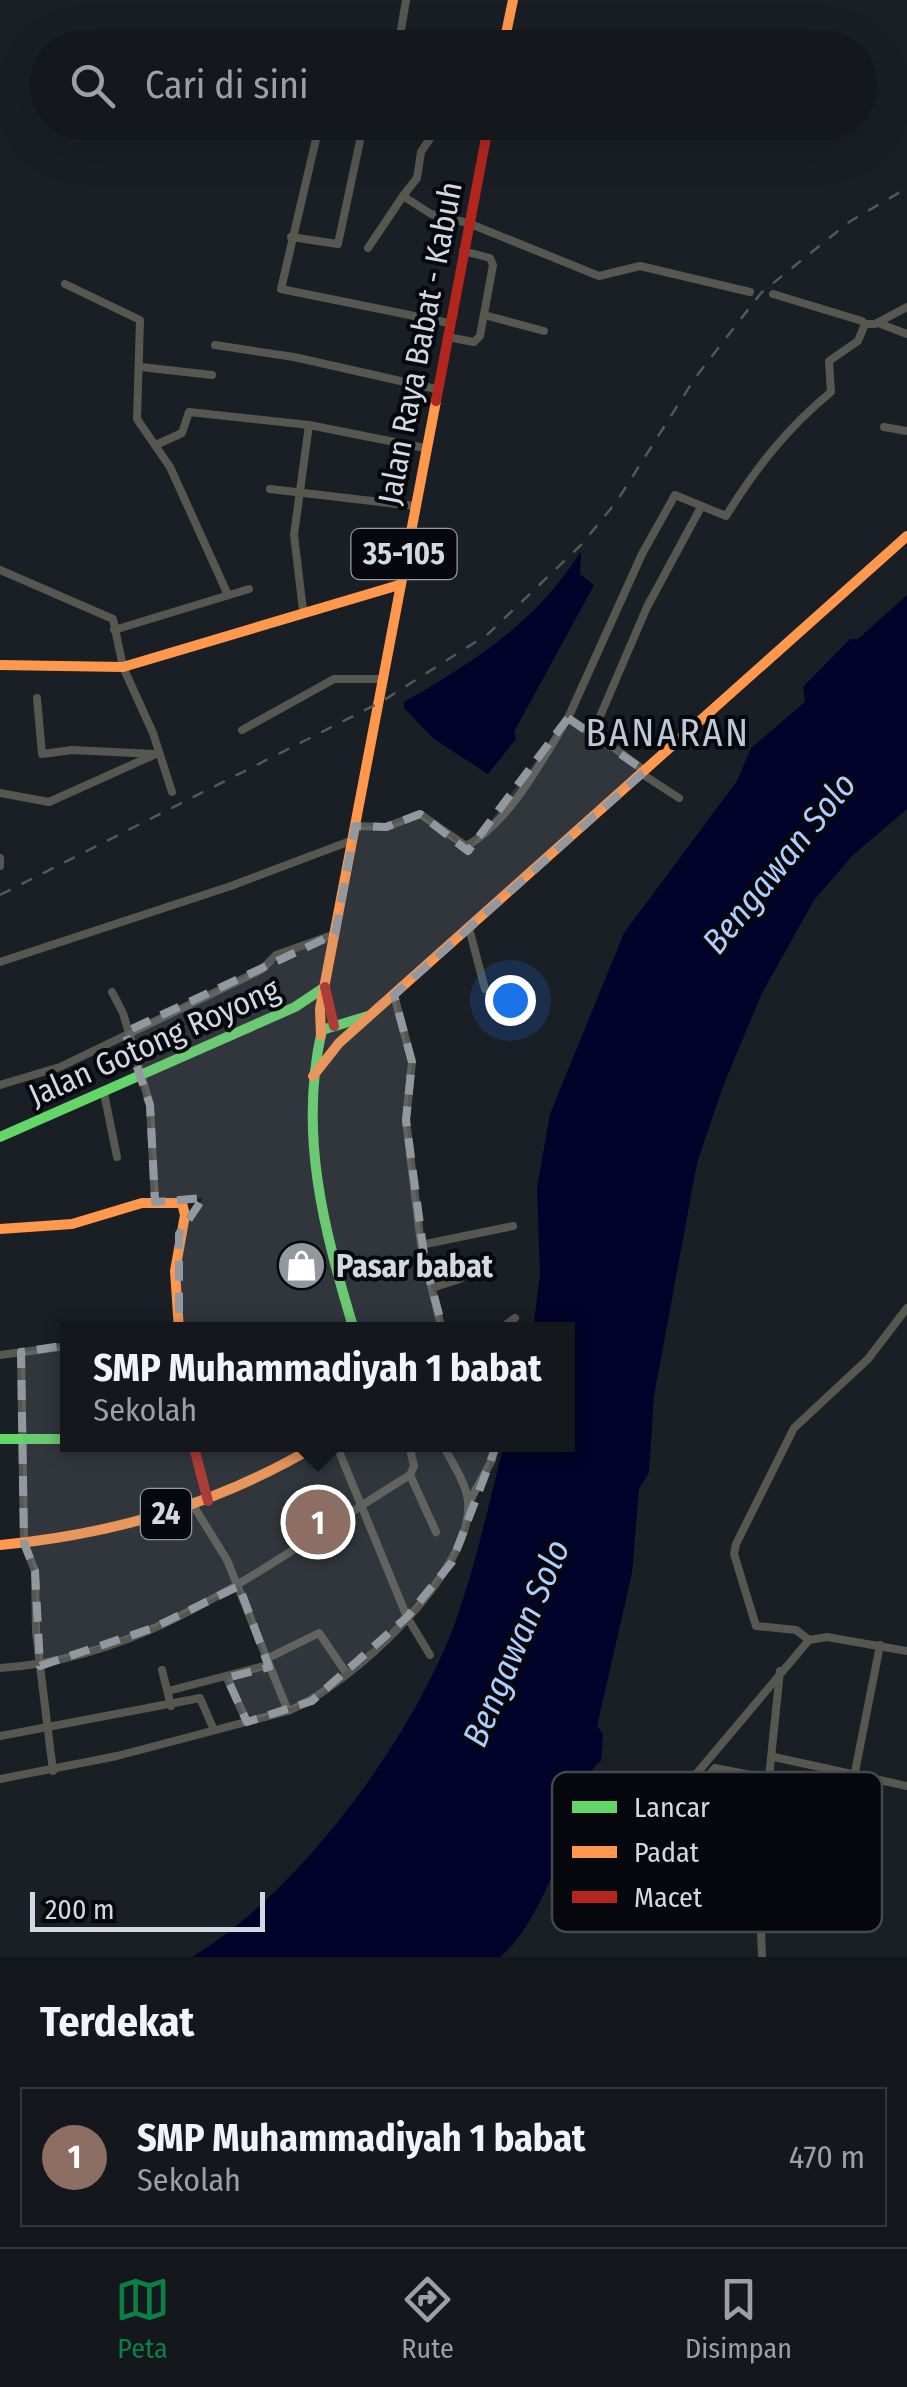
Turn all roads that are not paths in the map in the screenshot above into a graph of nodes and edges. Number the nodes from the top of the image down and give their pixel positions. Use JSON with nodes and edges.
{"nodes":[{"id":1,"x":406,"y":0,"type":"edge"},
{"id":2,"x":513,"y":0,"type":"edge"},
{"id":3,"x":401,"y":30,"type":"edge"},
{"id":4,"x":507,"y":30,"type":"edge"},
{"id":5,"x":315,"y":140,"type":"edge"},
{"id":6,"x":360,"y":140,"type":"edge"},
{"id":7,"x":429,"y":140,"type":"edge"},
{"id":8,"x":484,"y":140,"type":"edge"},
{"id":9,"x":403,"y":196,"type":"junction"},
{"id":10,"x":468,"y":223,"type":"junction"},
{"id":11,"x":291,"y":237,"type":"junction"},
{"id":12,"x":368,"y":248,"type":"dead end"},
{"id":13,"x":463,"y":251,"type":"junction"},
{"id":14,"x":65,"y":284,"type":"dead end"},
{"id":15,"x":750,"y":292,"type":"dead end"},
{"id":16,"x":773,"y":294,"type":"dead end"},
{"id":17,"x":907,"y":307,"type":"edge"},
{"id":18,"x":484,"y":315,"type":"junction"},
{"id":19,"x":449,"y":323,"type":"junction"},
{"id":20,"x":878,"y":323,"type":"junction"},
{"id":21,"x":865,"y":324,"type":"junction"},
{"id":22,"x":544,"y":331,"type":"dead end"},
{"id":23,"x":907,"y":334,"type":"edge"},
{"id":24,"x":446,"y":337,"type":"junction"},
{"id":25,"x":215,"y":345,"type":"dead end"},
{"id":26,"x":141,"y":367,"type":"junction"},
{"id":27,"x":212,"y":374,"type":"dead end"},
{"id":28,"x":436,"y":389,"type":"junction"},
{"id":29,"x":310,"y":426,"type":"junction"},
{"id":30,"x":884,"y":427,"type":"dead end"},
{"id":31,"x":907,"y":431,"type":"edge"},
{"id":32,"x":158,"y":444,"type":"junction"},
{"id":33,"x":425,"y":448,"type":"junction"},
{"id":34,"x":270,"y":489,"type":"dead end"},
{"id":35,"x":301,"y":489,"type":"junction"},
{"id":36,"x":414,"y":506,"type":"junction"},
{"id":37,"x":701,"y":507,"type":"junction"},
{"id":38,"x":907,"y":536,"type":"edge"},
{"id":39,"x":0,"y":570,"type":"edge"},
{"id":40,"x":399,"y":585,"type":"junction"},
{"id":41,"x":249,"y":588,"type":"dead end"},
{"id":42,"x":228,"y":595,"type":"junction"},
{"id":43,"x":303,"y":610,"type":"junction"},
{"id":44,"x":114,"y":630,"type":"junction"},
{"id":45,"x":0,"y":665,"type":"edge"},
{"id":46,"x":122,"y":667,"type":"junction"},
{"id":47,"x":384,"y":680,"type":"junction"},
{"id":48,"x":37,"y":698,"type":"dead end"},
{"id":49,"x":568,"y":718,"type":"junction"},
{"id":50,"x":242,"y":730,"type":"dead end"},
{"id":51,"x":591,"y":730,"type":"junction"},
{"id":52,"x":156,"y":754,"type":"junction"},
{"id":53,"x":644,"y":772,"type":"junction"},
{"id":54,"x":172,"y":792,"type":"dead end"},
{"id":55,"x":0,"y":793,"type":"edge"},
{"id":56,"x":679,"y":798,"type":"dead end"},
{"id":57,"x":356,"y":826,"type":"junction"},
{"id":58,"x":353,"y":840,"type":"junction"},
{"id":59,"x":469,"y":928,"type":"junction"},
{"id":60,"x":335,"y":934,"type":"junction"},
{"id":61,"x":0,"y":962,"type":"edge"},
{"id":62,"x":326,"y":987,"type":"junction"},
{"id":63,"x":485,"y":989,"type":"dead end"},
{"id":64,"x":112,"y":992,"type":"dead end"},
{"id":65,"x":394,"y":995,"type":"junction"},
{"id":66,"x":370,"y":1016,"type":"junction"},
{"id":67,"x":334,"y":1026,"type":"junction"},
{"id":68,"x":125,"y":1032,"type":"junction"},
{"id":69,"x":320,"y":1035,"type":"junction"},
{"id":70,"x":339,"y":1043,"type":"junction"},
{"id":71,"x":143,"y":1074,"type":"junction"},
{"id":72,"x":312,"y":1076,"type":"junction"},
{"id":73,"x":0,"y":1085,"type":"edge"},
{"id":74,"x":104,"y":1093,"type":"junction"},
{"id":75,"x":0,"y":1137,"type":"edge"},
{"id":76,"x":117,"y":1157,"type":"dead end"},
{"id":77,"x":156,"y":1202,"type":"junction"},
{"id":78,"x":513,"y":1226,"type":"dead end"},
{"id":79,"x":0,"y":1229,"type":"edge"},
{"id":80,"x":422,"y":1244,"type":"junction"},
{"id":81,"x":460,"y":1279,"type":"dead end"},
{"id":82,"x":432,"y":1288,"type":"junction"},
{"id":83,"x":907,"y":1308,"type":"edge"},
{"id":84,"x":515,"y":1318,"type":"dead end"},
{"id":85,"x":178,"y":1322,"type":"edge"},
{"id":86,"x":352,"y":1322,"type":"edge"},
{"id":87,"x":440,"y":1322,"type":"edge"},
{"id":88,"x":510,"y":1322,"type":"edge"},
{"id":89,"x":60,"y":1347,"type":"edge"},
{"id":90,"x":20,"y":1352,"type":"junction"},
{"id":91,"x":0,"y":1356,"type":"edge"},
{"id":92,"x":22,"y":1438,"type":"junction"},
{"id":93,"x":0,"y":1439,"type":"edge"},
{"id":94,"x":60,"y":1439,"type":"edge"},
{"id":95,"x":195,"y":1452,"type":"edge"},
{"id":96,"x":303,"y":1452,"type":"edge"},
{"id":97,"x":339,"y":1452,"type":"edge"},
{"id":98,"x":411,"y":1452,"type":"edge"},
{"id":99,"x":446,"y":1452,"type":"edge"},
{"id":100,"x":494,"y":1452,"type":"edge"},
{"id":101,"x":410,"y":1476,"type":"junction"},
{"id":102,"x":208,"y":1501,"type":"junction"},
{"id":103,"x":469,"y":1502,"type":"junction"},
{"id":104,"x":194,"y":1505,"type":"junction"},
{"id":105,"x":363,"y":1508,"type":"junction"},
{"id":106,"x":436,"y":1532,"type":"dead end"},
{"id":107,"x":24,"y":1543,"type":"junction"},
{"id":108,"x":0,"y":1545,"type":"edge"},
{"id":109,"x":238,"y":1586,"type":"junction"},
{"id":110,"x":407,"y":1617,"type":"junction"},
{"id":111,"x":809,"y":1640,"type":"junction"},
{"id":112,"x":880,"y":1645,"type":"junction"},
{"id":113,"x":907,"y":1651,"type":"edge"},
{"id":114,"x":430,"y":1655,"type":"dead end"},
{"id":115,"x":267,"y":1662,"type":"junction"},
{"id":116,"x":40,"y":1666,"type":"junction"},
{"id":117,"x":0,"y":1668,"type":"edge"},
{"id":118,"x":162,"y":1670,"type":"dead end"},
{"id":119,"x":780,"y":1671,"type":"junction"},
{"id":120,"x":347,"y":1674,"type":"junction"},
{"id":121,"x":227,"y":1678,"type":"junction"},
{"id":122,"x":205,"y":1681,"type":"junction"},
{"id":123,"x":168,"y":1692,"type":"junction"},
{"id":124,"x":200,"y":1698,"type":"junction"},
{"id":125,"x":171,"y":1706,"type":"junction"},
{"id":126,"x":288,"y":1711,"type":"junction"},
{"id":127,"x":247,"y":1722,"type":"junction"},
{"id":128,"x":48,"y":1728,"type":"junction"},
{"id":129,"x":214,"y":1730,"type":"junction"},
{"id":130,"x":0,"y":1736,"type":"edge"},
{"id":131,"x":774,"y":1756,"type":"junction"},
{"id":132,"x":53,"y":1771,"type":"junction"},
{"id":133,"x":697,"y":1772,"type":"edge"},
{"id":134,"x":712,"y":1772,"type":"edge"},
{"id":135,"x":735,"y":1772,"type":"edge"},
{"id":136,"x":772,"y":1772,"type":"edge"},
{"id":137,"x":855,"y":1772,"type":"joint"},
{"id":138,"x":0,"y":1779,"type":"edge"},
{"id":139,"x":882,"y":1779,"type":"edge"},
{"id":140,"x":907,"y":1786,"type":"edge"},
{"id":141,"x":760,"y":1932,"type":"edge"},
{"id":142,"x":762,"y":1957,"type":"edge"}],
"edges":[{"from":1,"to":3,"type":"street"},
{"from":2,"to":4,"type":"main road"},
{"from":5,"to":11,"type":"street"},
{"from":6,"to":11,"type":"street"},
{"from":7,"to":9,"type":"street"},
{"from":8,"to":10,"type":"main road","name":"Jalan Raya Babat - Kabuh","number":"35-105"},
{"from":9,"to":10,"type":"street"},
{"from":9,"to":12,"type":"street"},
{"from":10,"to":13,"type":"main road","name":"Jalan Raya Babat - Kabuh","number":"35-105"},
{"from":10,"to":15,"type":"street"},
{"from":11,"to":19,"type":"street"},
{"from":13,"to":18,"type":"street"},
{"from":13,"to":19,"type":"main road","name":"Jalan Raya Babat - Kabuh","number":"35-105"},
{"from":14,"to":26,"type":"street"},
{"from":16,"to":21,"type":"street"},
{"from":17,"to":20,"type":"street"},
{"from":18,"to":22,"type":"street"},
{"from":18,"to":24,"type":"street"},
{"from":19,"to":24,"type":"main road","name":"Jalan Raya Babat - Kabuh","number":"35-105"},
{"from":20,"to":21,"type":"street"},
{"from":20,"to":23,"type":"street"},
{"from":21,"to":37,"type":"street"},
{"from":24,"to":28,"type":"main road","name":"Jalan Raya Babat - Kabuh","number":"35-105"},
{"from":25,"to":28,"type":"street"},
{"from":26,"to":27,"type":"street"},
{"from":26,"to":32,"type":"street"},
{"from":28,"to":33,"type":"main road","name":"Jalan Raya Babat - Kabuh","number":"35-105"},
{"from":29,"to":32,"type":"street"},
{"from":29,"to":33,"type":"street"},
{"from":29,"to":35,"type":"street"},
{"from":30,"to":31,"type":"street"},
{"from":32,"to":42,"type":"street"},
{"from":33,"to":36,"type":"main road","name":"Jalan Raya Babat - Kabuh","number":"35-105"},
{"from":34,"to":35,"type":"street"},
{"from":35,"to":36,"type":"street"},
{"from":35,"to":43,"type":"street"},
{"from":36,"to":40,"type":"main road","name":"Jalan Raya Babat - Kabuh","number":"35-105"},
{"from":37,"to":49,"type":"street"},
{"from":37,"to":51,"type":"street"},
{"from":38,"to":53,"type":"main road"},
{"from":39,"to":44,"type":"street"},
{"from":40,"to":43,"type":"main road"},
{"from":40,"to":47,"type":"main road","name":"Jalan Raya Babat - Kabuh","number":"35-105"},
{"from":41,"to":42,"type":"street"},
{"from":42,"to":44,"type":"street"},
{"from":43,"to":46,"type":"main road"},
{"from":44,"to":46,"type":"street"},
{"from":45,"to":46,"type":"main road"},
{"from":46,"to":52,"type":"street"},
{"from":47,"to":50,"type":"street"},
{"from":47,"to":57,"type":"main road","name":"Jalan Raya Babat - Kabuh","number":"35-105"},
{"from":48,"to":52,"type":"street"},
{"from":49,"to":51,"type":"street"},
{"from":49,"to":57,"type":"street"},
{"from":51,"to":53,"type":"street"},
{"from":52,"to":54,"type":"street"},
{"from":52,"to":55,"type":"street"},
{"from":53,"to":56,"type":"street"},
{"from":53,"to":59,"type":"main road"},
{"from":57,"to":58,"type":"main road","name":"Jalan Raya Babat - Kabuh","number":"35-105"},
{"from":58,"to":60,"type":"main road","name":"Jalan Raya Babat - Kabuh","number":"35-105"},
{"from":58,"to":61,"type":"street"},
{"from":59,"to":63,"type":"street"},
{"from":59,"to":65,"type":"main road"},
{"from":60,"to":62,"type":"main road","name":"Jalan Raya Babat - Kabuh","number":"35-105"},
{"from":60,"to":68,"type":"street"},
{"from":62,"to":67,"type":"main road","number":"35-105"},
{"from":62,"to":69,"type":"main road","number":"35-105"},
{"from":62,"to":71,"type":"main road","name":"Jalan Gotong Royong"},
{"from":64,"to":68,"type":"street"},
{"from":65,"to":66,"type":"main road"},
{"from":65,"to":80,"type":"street"},
{"from":66,"to":67,"type":"main road"},
{"from":66,"to":70,"type":"main road"},
{"from":67,"to":69,"type":"main road"},
{"from":67,"to":70,"type":"main road"},
{"from":68,"to":71,"type":"street"},
{"from":68,"to":73,"type":"street"},
{"from":69,"to":70,"type":"main road"},
{"from":69,"to":72,"type":"main road"},
{"from":70,"to":72,"type":"main road"},
{"from":71,"to":74,"type":"main road","name":"Jalan Gotong Royong"},
{"from":71,"to":77,"type":"street"},
{"from":72,"to":86,"type":"main road"},
{"from":74,"to":75,"type":"main road","name":"Jalan Gotong Royong"},
{"from":74,"to":76,"type":"street"},
{"from":77,"to":79,"type":"main road"},
{"from":77,"to":85,"type":"main road"},
{"from":78,"to":80,"type":"street"},
{"from":80,"to":82,"type":"street"},
{"from":81,"to":82,"type":"street"},
{"from":82,"to":87,"type":"street"},
{"from":83,"to":111,"type":"street"},
{"from":84,"to":88,"type":"street"},
{"from":89,"to":90,"type":"street"},
{"from":90,"to":91,"type":"street"},
{"from":90,"to":92,"type":"street"},
{"from":92,"to":93,"type":"main road"},
{"from":92,"to":94,"type":"main road"},
{"from":92,"to":107,"type":"street"},
{"from":95,"to":102,"type":"main road"},
{"from":96,"to":102,"type":"main road","number":"24"},
{"from":97,"to":105,"type":"street"},
{"from":98,"to":101,"type":"street"},
{"from":99,"to":103,"type":"street"},
{"from":100,"to":103,"type":"street"},
{"from":101,"to":105,"type":"street"},
{"from":101,"to":106,"type":"street"},
{"from":102,"to":104,"type":"main road","number":"24"},
{"from":103,"to":110,"type":"street"},
{"from":104,"to":107,"type":"main road","number":"24"},
{"from":104,"to":109,"type":"street"},
{"from":105,"to":109,"type":"street"},
{"from":105,"to":110,"type":"street"},
{"from":107,"to":108,"type":"main road","number":"24"},
{"from":107,"to":116,"type":"street"},
{"from":109,"to":115,"type":"street"},
{"from":109,"to":116,"type":"street"},
{"from":110,"to":114,"type":"street"},
{"from":110,"to":120,"type":"street"},
{"from":111,"to":112,"type":"street"},
{"from":111,"to":119,"type":"street"},
{"from":112,"to":113,"type":"street"},
{"from":112,"to":137,"type":"street"},
{"from":115,"to":120,"type":"street"},
{"from":115,"to":121,"type":"street"},
{"from":115,"to":126,"type":"street"},
{"from":116,"to":117,"type":"street"},
{"from":116,"to":128,"type":"street"},
{"from":118,"to":123,"type":"street"},
{"from":119,"to":131,"type":"street"},
{"from":119,"to":133,"type":"street"},
{"from":120,"to":126,"type":"street"},
{"from":121,"to":122,"type":"street"},
{"from":121,"to":127,"type":"street"},
{"from":122,"to":123,"type":"street"},
{"from":122,"to":124,"type":"street"},
{"from":123,"to":125,"type":"street"},
{"from":124,"to":125,"type":"street"},
{"from":124,"to":129,"type":"street"},
{"from":125,"to":128,"type":"street"},
{"from":126,"to":127,"type":"street"},
{"from":127,"to":129,"type":"street"},
{"from":128,"to":130,"type":"street"},
{"from":128,"to":132,"type":"street"},
{"from":129,"to":132,"type":"street"},
{"from":131,"to":136,"type":"street"},
{"from":131,"to":137,"type":"street"},
{"from":132,"to":138,"type":"street"},
{"from":134,"to":135,"type":"street"},
{"from":139,"to":140,"type":"street"},
{"from":141,"to":142,"type":"street"}]}
